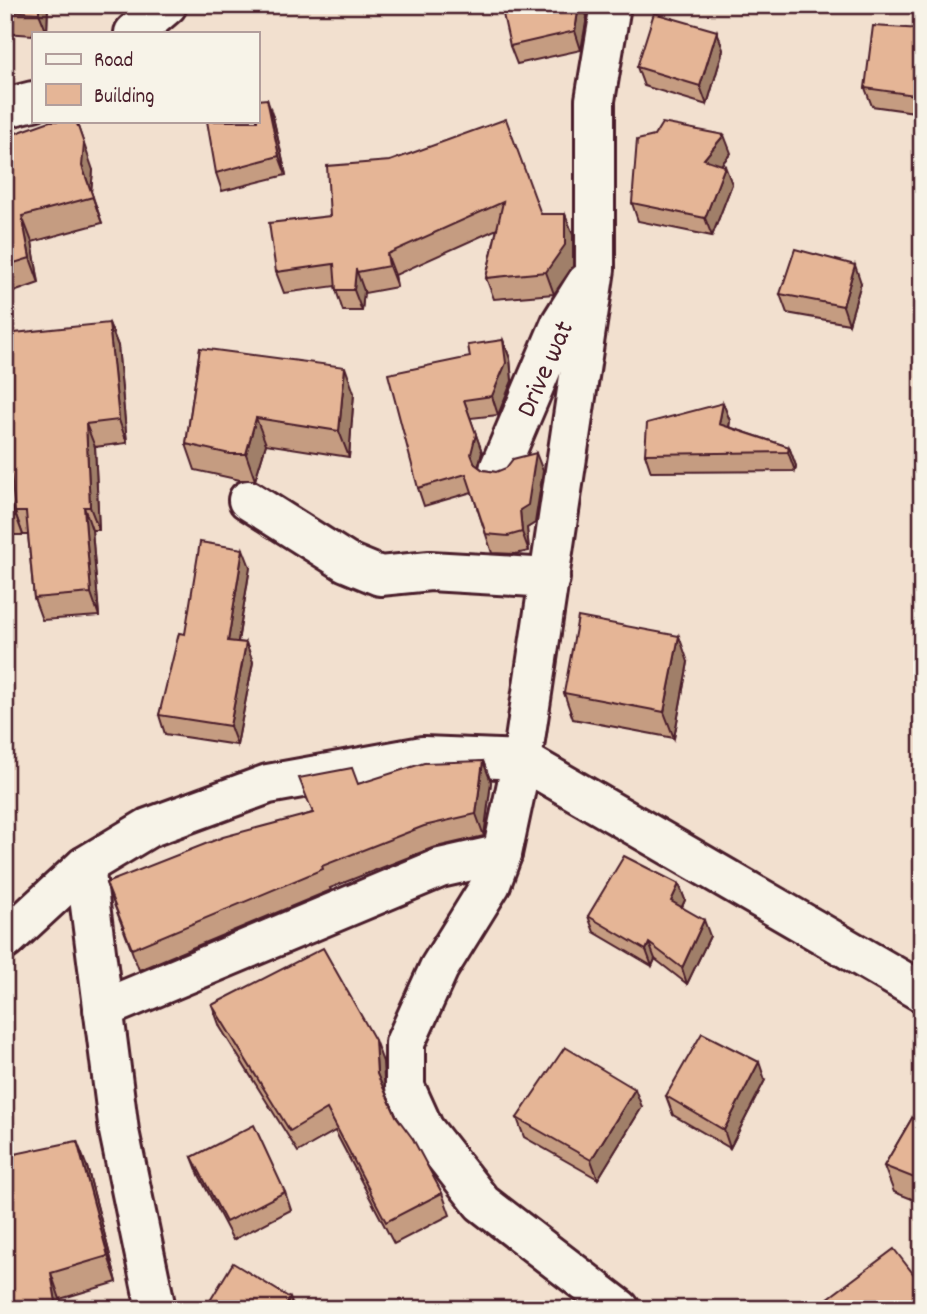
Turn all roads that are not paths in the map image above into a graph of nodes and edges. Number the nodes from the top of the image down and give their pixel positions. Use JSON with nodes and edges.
{"nodes":[{"id":1,"x":167,"y":5,"type":"edge"},
{"id":2,"x":611,"y":5,"type":"edge"},
{"id":3,"x":135,"y":32,"type":"edge"},
{"id":4,"x":32,"y":101,"type":"edge"},
{"id":5,"x":5,"y":108,"type":"edge"},
{"id":6,"x":595,"y":270,"type":"junction"},
{"id":7,"x":499,"y":469,"type":"edge"},
{"id":8,"x":248,"y":500,"type":"dead end"},
{"id":9,"x":550,"y":578,"type":"junction"},
{"id":10,"x":522,"y":760,"type":"junction"},
{"id":11,"x":502,"y":855,"type":"junction"},
{"id":12,"x":85,"y":866,"type":"junction"},
{"id":13,"x":5,"y":940,"type":"edge"},
{"id":14,"x":922,"y":992,"type":"edge"},
{"id":15,"x":103,"y":1009,"type":"junction"},
{"id":16,"x":156,"y":1309,"type":"edge"},
{"id":17,"x":620,"y":1309,"type":"edge"}],
"edges":[{"from":1,"to":3,"type":"street"},
{"from":2,"to":6,"type":"street"},
{"from":4,"to":5,"type":"street"},
{"from":6,"to":7,"type":"street","name":"Drive wat"},
{"from":6,"to":9,"type":"street"},
{"from":8,"to":9,"type":"street"},
{"from":9,"to":10,"type":"street"},
{"from":10,"to":11,"type":"street"},
{"from":10,"to":12,"type":"street"},
{"from":10,"to":14,"type":"street"},
{"from":11,"to":15,"type":"street"},
{"from":11,"to":17,"type":"street"},
{"from":12,"to":13,"type":"street"},
{"from":12,"to":15,"type":"street"},
{"from":15,"to":16,"type":"street"}]}
